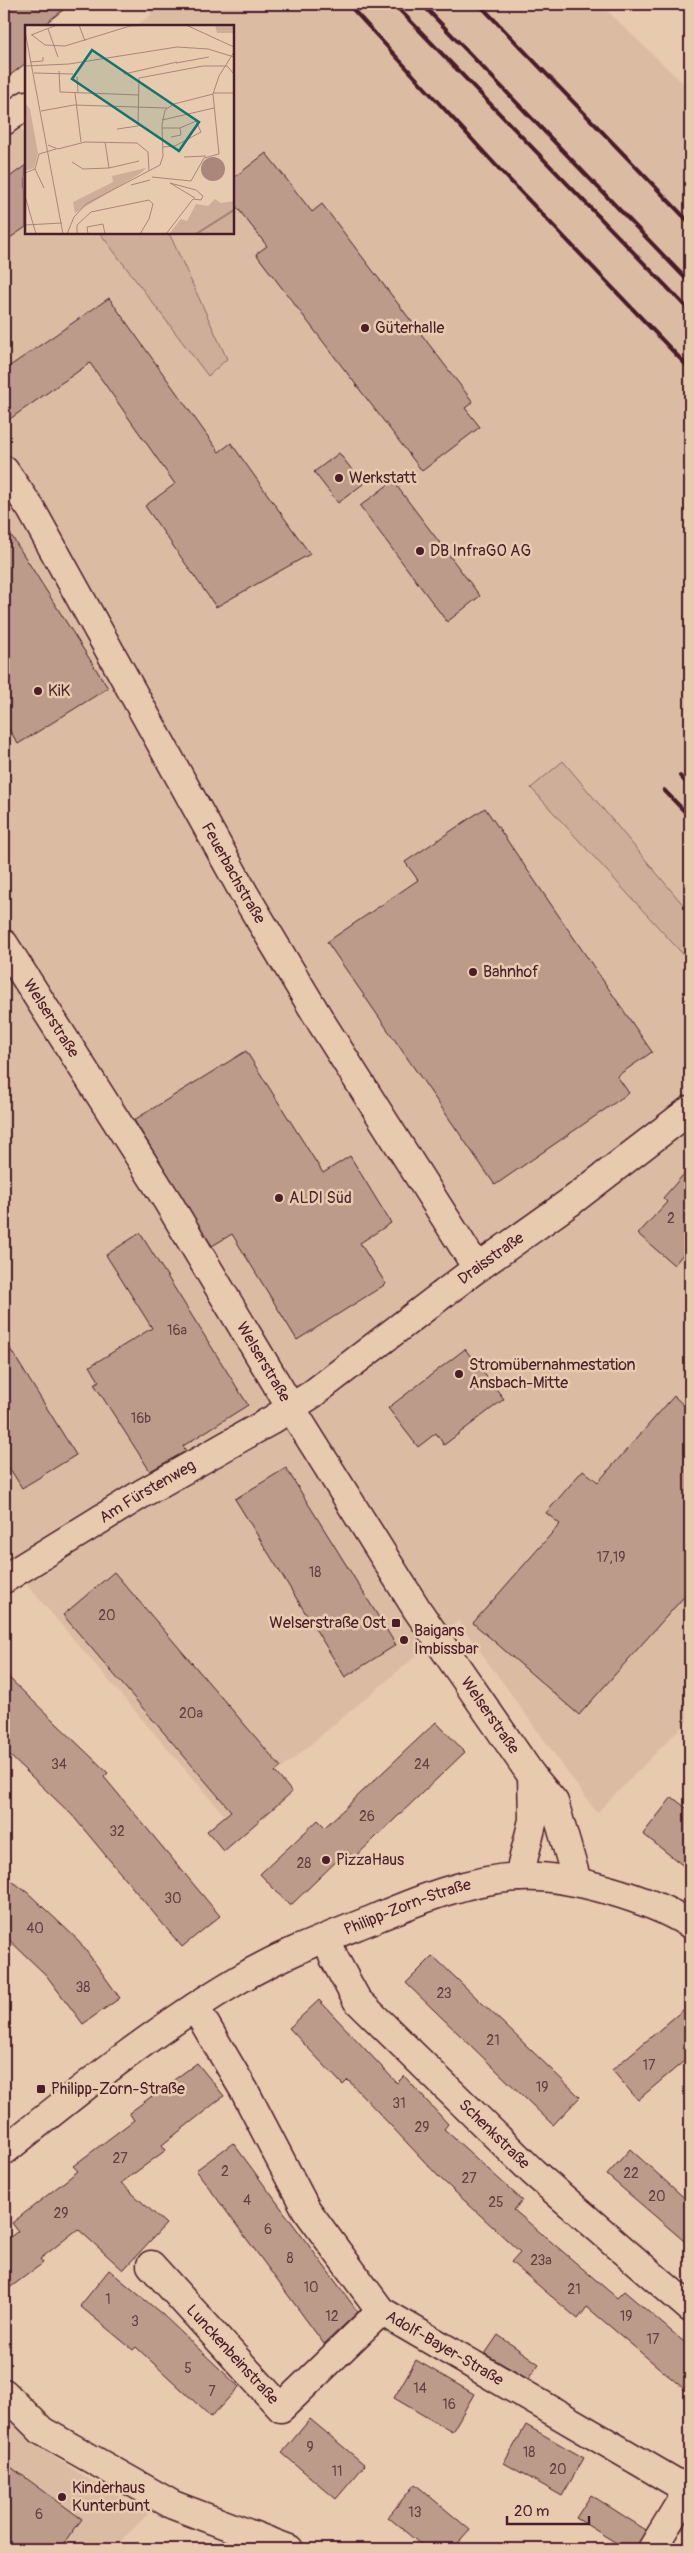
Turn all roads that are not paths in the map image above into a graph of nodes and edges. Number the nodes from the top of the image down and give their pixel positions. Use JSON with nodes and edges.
{"nodes":[{"id":1,"x":25,"y":106,"type":"edge"},
{"id":2,"x":4,"y":121,"type":"edge"},
{"id":3,"x":4,"y":470,"type":"edge"},
{"id":4,"x":4,"y":944,"type":"edge"},
{"id":5,"x":690,"y":1110,"type":"edge"},
{"id":6,"x":477,"y":1268,"type":"junction"},
{"id":7,"x":291,"y":1408,"type":"junction"},
{"id":8,"x":4,"y":1579,"type":"edge"},
{"id":9,"x":532,"y":1776,"type":"junction"},
{"id":10,"x":519,"y":1877,"type":"junction"},
{"id":11,"x":577,"y":1881,"type":"junction"},
{"id":12,"x":690,"y":1924,"type":"edge"},
{"id":13,"x":327,"y":1938,"type":"junction"},
{"id":14,"x":195,"y":2007,"type":"junction"},
{"id":15,"x":4,"y":2151,"type":"edge"},
{"id":16,"x":151,"y":2265,"type":"dead end"},
{"id":17,"x":690,"y":2308,"type":"edge"},
{"id":18,"x":381,"y":2312,"type":"junction"},
{"id":19,"x":4,"y":2393,"type":"edge"},
{"id":20,"x":289,"y":2549,"type":"edge"},
{"id":21,"x":652,"y":2549,"type":"edge"}],
"edges":[{"from":1,"to":2,"type":"street"},
{"from":3,"to":6,"type":"street","name":"Feuerbachstraße"},
{"from":4,"to":7,"type":"street","name":"Welserstraße"},
{"from":5,"to":6,"type":"street","name":"Draisstraße"},
{"from":6,"to":7,"type":"street","name":"Draisstraße"},
{"from":7,"to":8,"type":"street","name":"Am Fürstenweg"},
{"from":7,"to":9,"type":"street","name":"Welserstraße"},
{"from":9,"to":10,"type":"street"},
{"from":9,"to":11,"type":"street","name":"Welserstraße"},
{"from":10,"to":11,"type":"street","name":"Philipp-Zorn-Straße"},
{"from":10,"to":13,"type":"street","name":"Philipp-Zorn-Straße"},
{"from":11,"to":12,"type":"street","name":"Philipp-Zorn-Straße"},
{"from":13,"to":14,"type":"street","name":"Philipp-Zorn-Straße"},
{"from":13,"to":17,"type":"street","name":"Schenkstraße"},
{"from":14,"to":15,"type":"street","name":"Philipp-Zorn-Straße"},
{"from":14,"to":18,"type":"street","name":"Adolf-Bayer-Straße"},
{"from":16,"to":18,"type":"street","name":"Lunckenbeinstraße"},
{"from":18,"to":21,"type":"street","name":"Adolf-Bayer-Straße"},
{"from":19,"to":20,"type":"street"}]}
